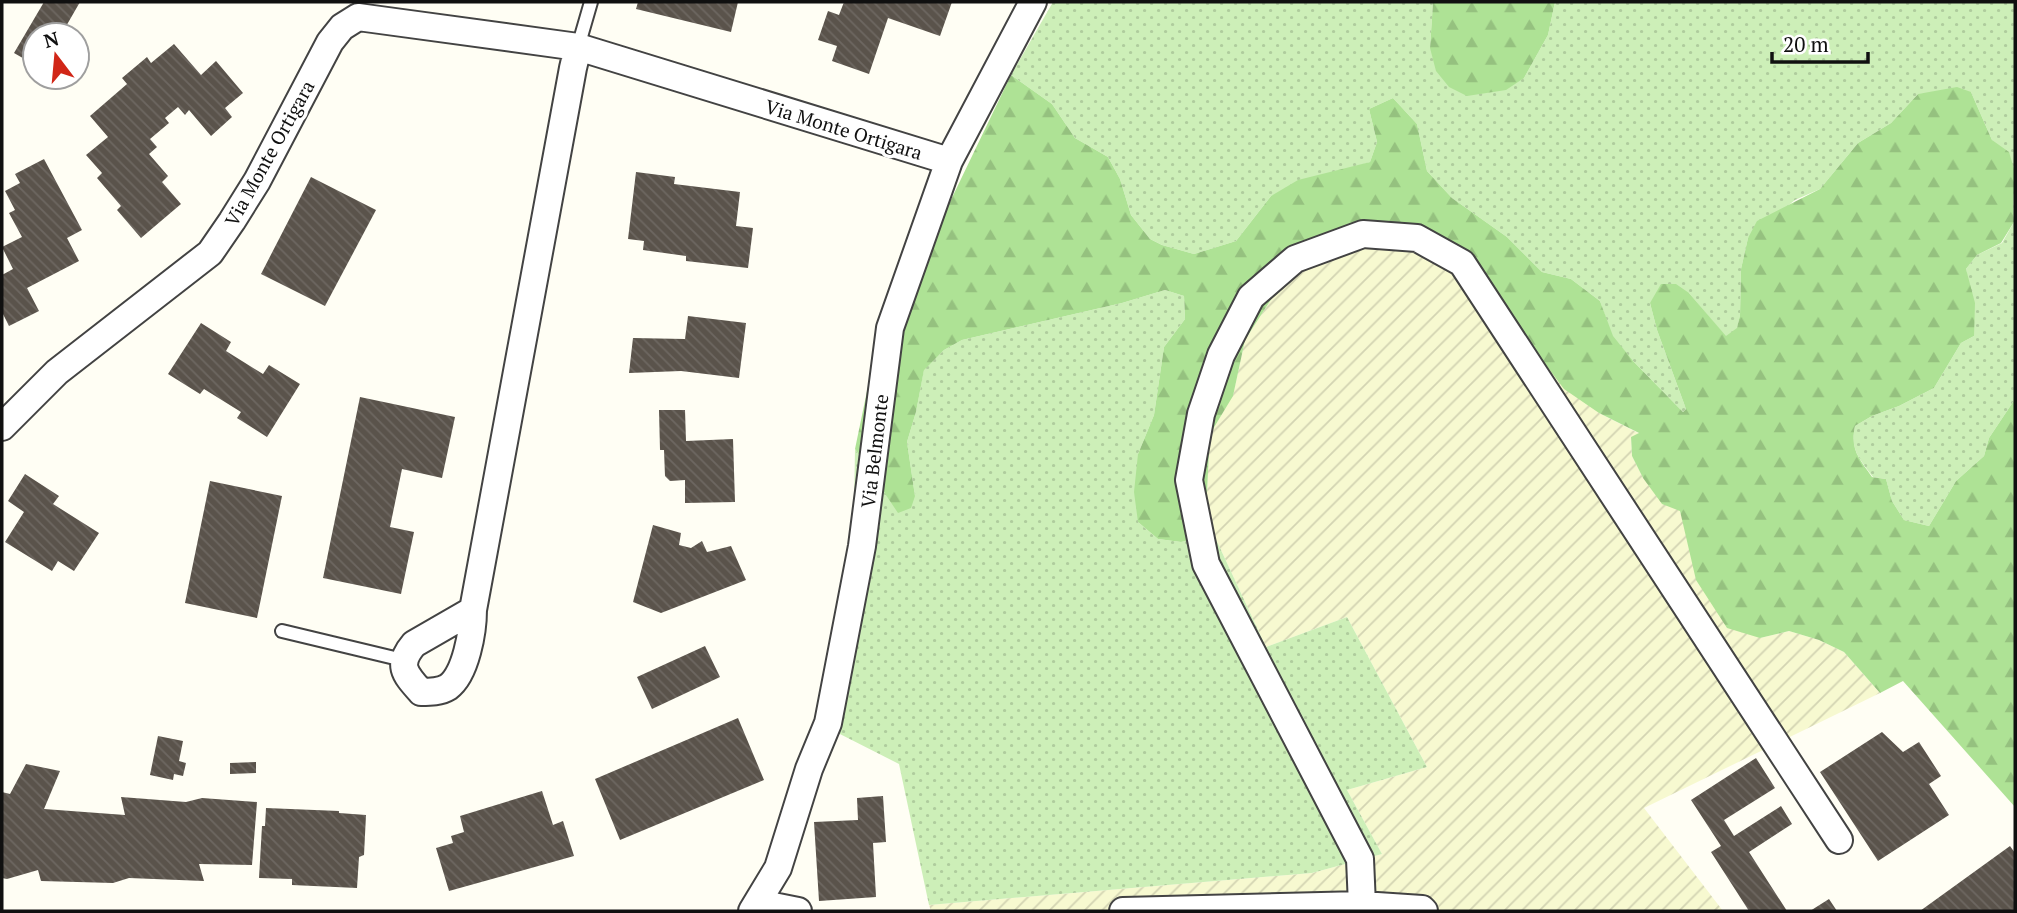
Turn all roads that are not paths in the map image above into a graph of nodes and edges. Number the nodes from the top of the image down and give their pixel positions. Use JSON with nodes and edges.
{"nodes":[{"id":1,"x":591,"y":2,"type":"edge"},
{"id":2,"x":1033,"y":2,"type":"edge"},
{"id":3,"x":579,"y":47,"type":"junction"},
{"id":4,"x":949,"y":161,"type":"junction"},
{"id":5,"x":2,"y":427,"type":"edge"},
{"id":6,"x":473,"y":610,"type":"junction"},
{"id":7,"x":282,"y":631,"type":"dead end"},
{"id":8,"x":403,"y":660,"type":"junction"},
{"id":9,"x":1839,"y":840,"type":"dead end"},
{"id":10,"x":1362,"y":905,"type":"junction"},
{"id":11,"x":755,"y":907,"type":"edge"},
{"id":12,"x":798,"y":911,"type":"edge"},
{"id":13,"x":1123,"y":911,"type":"edge"},
{"id":14,"x":1424,"y":911,"type":"edge"}],
"edges":[{"from":1,"to":3,"type":"lane"},
{"from":2,"to":4,"type":"street","name":"Via Belmonte"},
{"from":3,"to":4,"type":"street","name":"Via Monte Ortigara"},
{"from":3,"to":5,"type":"street","name":"Via Monte Ortigara"},
{"from":3,"to":6,"type":"street"},
{"from":4,"to":11,"type":"street","name":"Via Belmonte"},
{"from":6,"to":8,"type":"street"},
{"from":6,"to":8,"type":"street"},
{"from":7,"to":8,"type":"lane"},
{"from":9,"to":10,"type":"street"},
{"from":10,"to":13,"type":"street"},
{"from":10,"to":14,"type":"street"},
{"from":11,"to":12,"type":"street"}]}
